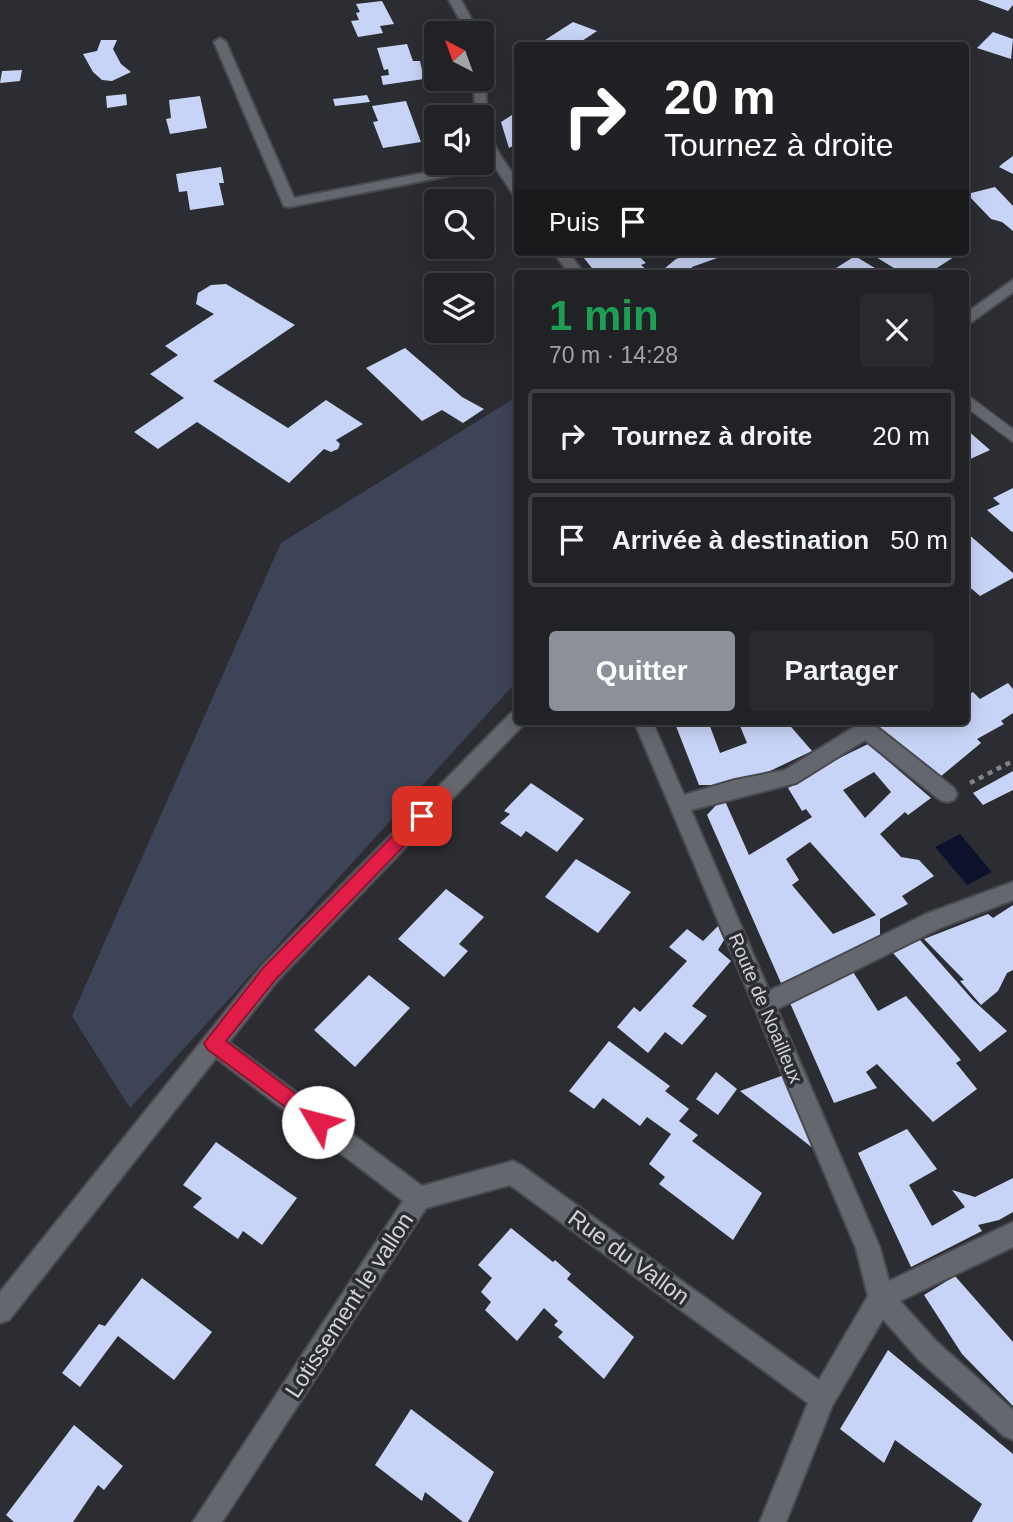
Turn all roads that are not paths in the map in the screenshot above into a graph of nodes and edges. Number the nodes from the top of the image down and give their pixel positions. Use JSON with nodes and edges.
{"nodes":[{"id":1,"x":455,"y":0,"type":"edge"},
{"id":2,"x":466,"y":21,"type":"edge"},
{"id":3,"x":220,"y":43,"type":"dead end"},
{"id":4,"x":480,"y":91,"type":"edge"},
{"id":5,"x":499,"y":162,"type":"junction"},
{"id":6,"x":514,"y":185,"type":"edge"},
{"id":7,"x":563,"y":256,"type":"edge"},
{"id":8,"x":575,"y":270,"type":"edge"},
{"id":9,"x":1013,"y":285,"type":"edge"},
{"id":10,"x":969,"y":319,"type":"edge"},
{"id":11,"x":969,"y":401,"type":"edge"},
{"id":12,"x":1013,"y":437,"type":"edge"},
{"id":13,"x":514,"y":722,"type":"edge"},
{"id":14,"x":645,"y":725,"type":"edge"},
{"id":15,"x":947,"y":794,"type":"road end"},
{"id":16,"x":679,"y":805,"type":"junction"},
{"id":17,"x":1013,"y":891,"type":"edge"},
{"id":18,"x":764,"y":1004,"type":"junction"},
{"id":19,"x":213,"y":1043,"type":"junction"},
{"id":20,"x":419,"y":1198,"type":"junction"},
{"id":21,"x":1013,"y":1234,"type":"edge"},
{"id":22,"x":881,"y":1298,"type":"junction"},
{"id":23,"x":0,"y":1311,"type":"edge"},
{"id":24,"x":823,"y":1398,"type":"junction"},
{"id":25,"x":1013,"y":1427,"type":"edge"},
{"id":26,"x":206,"y":1522,"type":"edge"},
{"id":27,"x":773,"y":1522,"type":"edge"}],
"edges":[{"from":1,"to":2,"type":"street"},
{"from":3,"to":5,"type":"street"},
{"from":4,"to":5,"type":"street"},
{"from":5,"to":6,"type":"street"},
{"from":7,"to":8,"type":"street"},
{"from":9,"to":10,"type":"street"},
{"from":11,"to":12,"type":"lane"},
{"from":13,"to":19,"type":"street"},
{"from":14,"to":16,"type":"street","name":"Route de Noailleux"},
{"from":15,"to":16,"type":"street"},
{"from":16,"to":18,"type":"street","name":"Route de Noailleux"},
{"from":17,"to":18,"type":"street"},
{"from":18,"to":22,"type":"street","name":"Route de Noailleux"},
{"from":19,"to":20,"type":"street","name":"Lotissement le vallon"},
{"from":19,"to":23,"type":"street"},
{"from":20,"to":24,"type":"street","name":"Rue du Vallon"},
{"from":20,"to":26,"type":"street","name":"Lotissement le vallon"},
{"from":21,"to":22,"type":"street"},
{"from":22,"to":24,"type":"street"},
{"from":22,"to":25,"type":"street"},
{"from":24,"to":27,"type":"street"}]}
